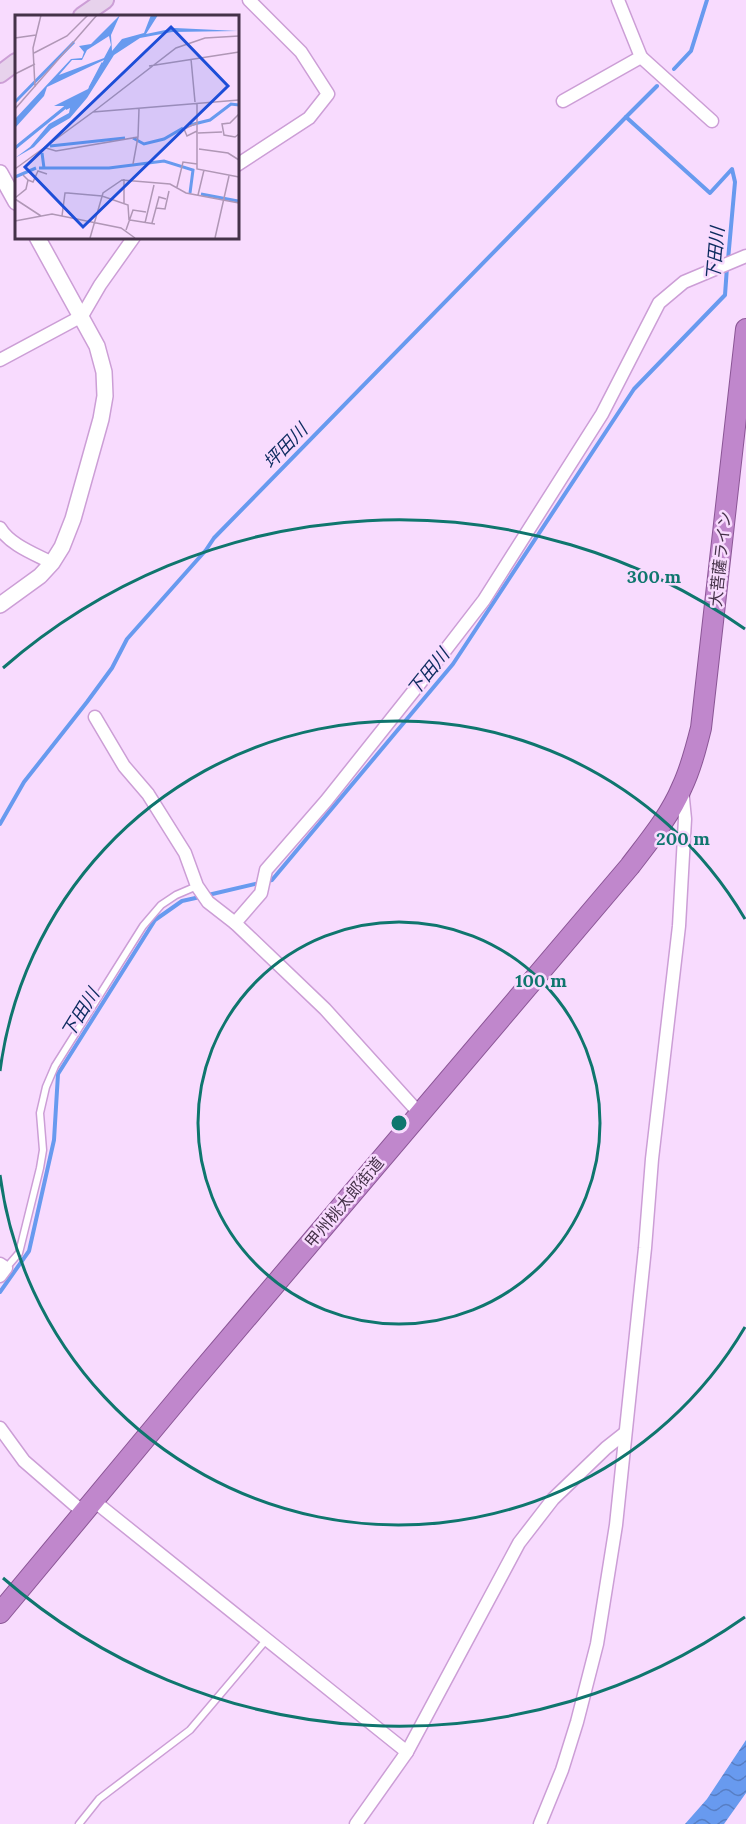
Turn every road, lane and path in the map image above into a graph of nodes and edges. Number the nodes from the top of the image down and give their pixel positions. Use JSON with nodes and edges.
{"nodes":[{"id":1,"x":105,"y":0,"type":"edge"},
{"id":2,"x":249,"y":0,"type":"edge"},
{"id":3,"x":618,"y":0,"type":"edge"},
{"id":4,"x":83,"y":15,"type":"edge"},
{"id":5,"x":641,"y":57,"type":"junction"},
{"id":6,"x":15,"y":64,"type":"edge"},
{"id":7,"x":0,"y":74,"type":"edge"},
{"id":8,"x":563,"y":101,"type":"dead end"},
{"id":9,"x":712,"y":121,"type":"dead end"},
{"id":10,"x":238,"y":164,"type":"edge"},
{"id":11,"x":0,"y":173,"type":"edge"},
{"id":12,"x":15,"y":200,"type":"edge"},
{"id":13,"x":38,"y":238,"type":"edge"},
{"id":14,"x":133,"y":238,"type":"edge"},
{"id":15,"x":743,"y":258,"type":"edge"},
{"id":16,"x":82,"y":316,"type":"junction"},
{"id":17,"x":746,"y":329,"type":"edge"},
{"id":18,"x":0,"y":360,"type":"edge"},
{"id":19,"x":0,"y":528,"type":"edge"},
{"id":20,"x":52,"y":563,"type":"junction"},
{"id":21,"x":0,"y":605,"type":"edge"},
{"id":22,"x":95,"y":717,"type":"dead end"},
{"id":23,"x":682,"y":787,"type":"junction"},
{"id":24,"x":198,"y":887,"type":"junction"},
{"id":25,"x":234,"y":923,"type":"junction"},
{"id":26,"x":419,"y":1113,"type":"junction"},
{"id":27,"x":2,"y":1269,"type":"edge"},
{"id":28,"x":0,"y":1428,"type":"edge"},
{"id":29,"x":625,"y":1433,"type":"junction"},
{"id":30,"x":89,"y":1507,"type":"junction"},
{"id":31,"x":0,"y":1613,"type":"edge"},
{"id":32,"x":267,"y":1639,"type":"junction"},
{"id":33,"x":406,"y":1752,"type":"junction"},
{"id":34,"x":78,"y":1824,"type":"edge"},
{"id":35,"x":356,"y":1824,"type":"edge"},
{"id":36,"x":540,"y":1824,"type":"edge"}],
"edges":[{"from":1,"to":4,"type":"main road"},
{"from":2,"to":10,"type":"street"},
{"from":3,"to":5,"type":"street"},
{"from":5,"to":8,"type":"street"},
{"from":5,"to":9,"type":"street"},
{"from":6,"to":7,"type":"main road"},
{"from":11,"to":12,"type":"street"},
{"from":13,"to":16,"type":"street"},
{"from":14,"to":16,"type":"street"},
{"from":15,"to":25,"type":"street"},
{"from":16,"to":18,"type":"street"},
{"from":16,"to":20,"type":"street"},
{"from":17,"to":23,"type":"highway","name":"大菩薩ライン"},
{"from":19,"to":20,"type":"street"},
{"from":20,"to":21,"type":"street"},
{"from":22,"to":24,"type":"street"},
{"from":23,"to":26,"type":"highway","name":"甲州桃太郎街道"},
{"from":23,"to":29,"type":"street"},
{"from":24,"to":25,"type":"street"},
{"from":24,"to":27,"type":"lane"},
{"from":25,"to":26,"type":"street"},
{"from":26,"to":30,"type":"highway","name":"甲州桃太郎街道"},
{"from":28,"to":30,"type":"street"},
{"from":29,"to":33,"type":"street"},
{"from":29,"to":36,"type":"street"},
{"from":30,"to":31,"type":"highway","name":"甲州桃太郎街道"},
{"from":30,"to":32,"type":"street"},
{"from":32,"to":33,"type":"street"},
{"from":32,"to":34,"type":"lane"},
{"from":33,"to":35,"type":"street"}]}
